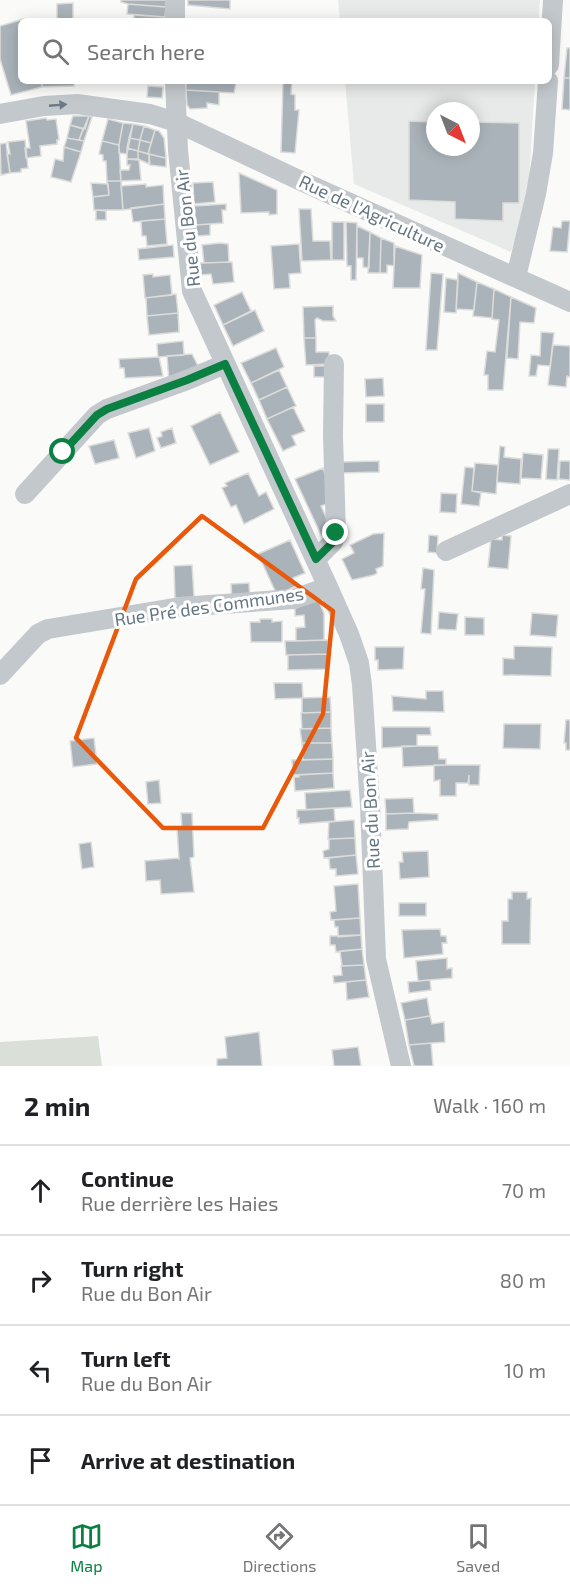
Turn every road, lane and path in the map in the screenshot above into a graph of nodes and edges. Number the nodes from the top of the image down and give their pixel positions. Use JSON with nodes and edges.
{"nodes":[{"id":1,"x":175,"y":0,"type":"edge"},
{"id":2,"x":554,"y":0,"type":"edge"},
{"id":3,"x":175,"y":18,"type":"edge"},
{"id":4,"x":552,"y":26,"type":"edge"},
{"id":5,"x":175,"y":84,"type":"edge"},
{"id":6,"x":548,"y":84,"type":"edge"},
{"id":7,"x":0,"y":114,"type":"edge"},
{"id":8,"x":176,"y":122,"type":"junction"},
{"id":9,"x":516,"y":277,"type":"junction"},
{"id":10,"x":570,"y":302,"type":"edge"},
{"id":11,"x":225,"y":364,"type":"junction"},
{"id":12,"x":334,"y":364,"type":"dead end"},
{"id":13,"x":25,"y":494,"type":"dead end"},
{"id":14,"x":570,"y":494,"type":"edge"},
{"id":15,"x":446,"y":551,"type":"dead end"},
{"id":16,"x":316,"y":559,"type":"junction"},
{"id":17,"x":328,"y":587,"type":"junction"},
{"id":18,"x":0,"y":675,"type":"edge"},
{"id":19,"x":401,"y":1066,"type":"edge"}],
"edges":[{"from":1,"to":3,"type":"street"},
{"from":2,"to":4,"type":"street"},
{"from":5,"to":8,"type":"street","name":"Rue du Bon Air"},
{"from":6,"to":9,"type":"street"},
{"from":7,"to":8,"type":"street","name":"Rue de l'Agriculture","one_way":true},
{"from":8,"to":9,"type":"street","name":"Rue de l'Agriculture"},
{"from":8,"to":11,"type":"street","name":"Rue du Bon Air"},
{"from":9,"to":10,"type":"street","name":"Rue de l'Agriculture"},
{"from":11,"to":13,"type":"street"},
{"from":11,"to":16,"type":"street","name":"Rue du Bon Air"},
{"from":12,"to":16,"type":"street"},
{"from":14,"to":15,"type":"street"},
{"from":16,"to":17,"type":"street","name":"Rue du Bon Air"},
{"from":17,"to":18,"type":"street","name":"Rue Pré des Communes"},
{"from":17,"to":19,"type":"street","name":"Rue du Bon Air"}]}
